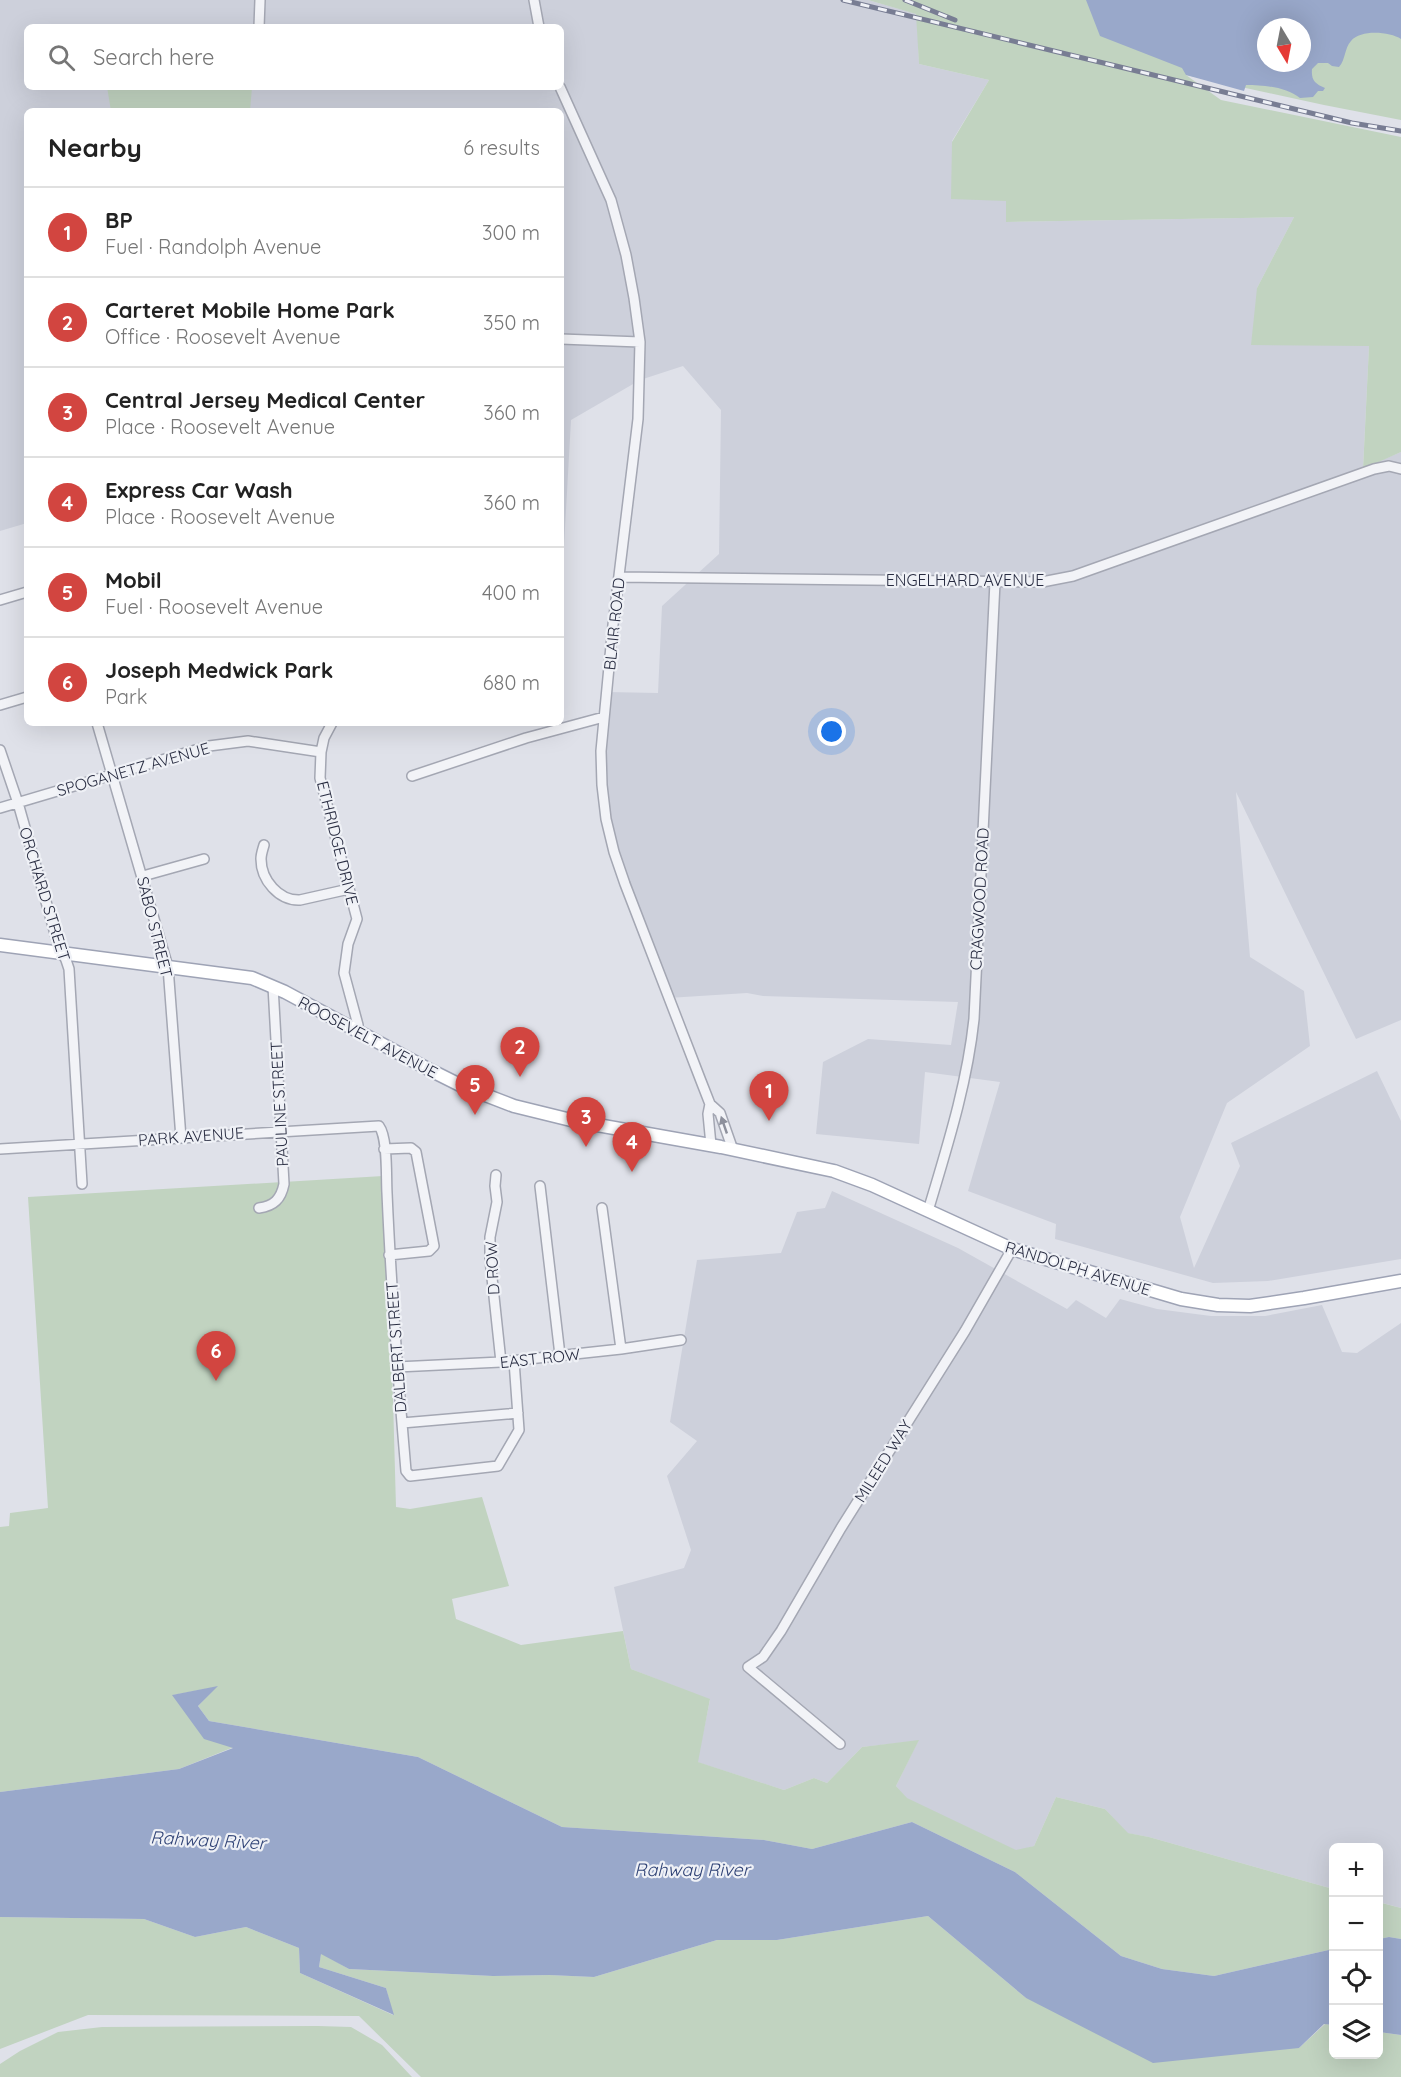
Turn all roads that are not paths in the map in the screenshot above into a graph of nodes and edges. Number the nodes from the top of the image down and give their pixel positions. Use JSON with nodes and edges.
{"nodes":[{"id":1,"x":260,"y":0,"type":"edge"},
{"id":2,"x":534,"y":0,"type":"edge"},
{"id":3,"x":259,"y":24,"type":"edge"},
{"id":4,"x":538,"y":24,"type":"edge"},
{"id":5,"x":561,"y":90,"type":"edge"},
{"id":6,"x":564,"y":339,"type":"edge"},
{"id":7,"x":640,"y":342,"type":"junction"},
{"id":8,"x":1401,"y":469,"type":"edge"},
{"id":9,"x":619,"y":577,"type":"junction"},
{"id":10,"x":995,"y":582,"type":"junction"},
{"id":11,"x":24,"y":593,"type":"edge"},
{"id":12,"x":0,"y":600,"type":"edge"},
{"id":13,"x":24,"y":698,"type":"edge"},
{"id":14,"x":0,"y":705,"type":"edge"},
{"id":15,"x":604,"y":717,"type":"junction"},
{"id":16,"x":97,"y":726,"type":"edge"},
{"id":17,"x":330,"y":726,"type":"edge"},
{"id":18,"x":0,"y":750,"type":"edge"},
{"id":19,"x":321,"y":752,"type":"junction"},
{"id":20,"x":111,"y":775,"type":"junction"},
{"id":21,"x":412,"y":776,"type":"dead end"},
{"id":22,"x":18,"y":803,"type":"junction"},
{"id":23,"x":0,"y":808,"type":"edge"},
{"id":24,"x":264,"y":844,"type":"dead end"},
{"id":25,"x":204,"y":859,"type":"dead end"},
{"id":26,"x":143,"y":876,"type":"junction"},
{"id":27,"x":349,"y":889,"type":"junction"},
{"id":28,"x":0,"y":945,"type":"edge"},
{"id":29,"x":62,"y":953,"type":"junction"},
{"id":30,"x":168,"y":967,"type":"junction"},
{"id":31,"x":273,"y":986,"type":"junction"},
{"id":32,"x":356,"y":1031,"type":"junction"},
{"id":33,"x":710,"y":1104,"type":"junction"},
{"id":34,"x":381,"y":1128,"type":"joint"},
{"id":35,"x":281,"y":1130,"type":"junction"},
{"id":36,"x":181,"y":1138,"type":"junction"},
{"id":37,"x":79,"y":1143,"type":"junction"},
{"id":38,"x":711,"y":1145,"type":"junction"},
{"id":39,"x":0,"y":1149,"type":"edge"},
{"id":40,"x":384,"y":1149,"type":"junction"},
{"id":41,"x":733,"y":1150,"type":"junction"},
{"id":42,"x":495,"y":1175,"type":"dead end"},
{"id":43,"x":82,"y":1184,"type":"dead end"},
{"id":44,"x":540,"y":1186,"type":"dead end"},
{"id":45,"x":259,"y":1208,"type":"dead end"},
{"id":46,"x":602,"y":1208,"type":"dead end"},
{"id":47,"x":928,"y":1211,"type":"junction"},
{"id":48,"x":1012,"y":1250,"type":"junction"},
{"id":49,"x":389,"y":1255,"type":"junction"},
{"id":50,"x":1401,"y":1281,"type":"edge"},
{"id":51,"x":681,"y":1340,"type":"dead end"},
{"id":52,"x":621,"y":1349,"type":"junction"},
{"id":53,"x":560,"y":1355,"type":"junction"},
{"id":54,"x":514,"y":1361,"type":"junction"},
{"id":55,"x":501,"y":1362,"type":"junction"},
{"id":56,"x":397,"y":1367,"type":"junction"},
{"id":57,"x":518,"y":1413,"type":"junction"},
{"id":58,"x":402,"y":1423,"type":"junction"},
{"id":59,"x":840,"y":1744,"type":"dead end"}],
"edges":[{"from":1,"to":3,"type":"street"},
{"from":2,"to":4,"type":"street"},
{"from":5,"to":7,"type":"street","name":"BLAIR ROAD"},
{"from":6,"to":7,"type":"street"},
{"from":7,"to":9,"type":"street","name":"BLAIR ROAD"},
{"from":8,"to":10,"type":"street","name":"ENGELHARD AVENUE"},
{"from":9,"to":10,"type":"street","name":"ENGELHARD AVENUE"},
{"from":9,"to":15,"type":"street","name":"BLAIR ROAD"},
{"from":10,"to":47,"type":"street","name":"CRAGWOOD ROAD"},
{"from":11,"to":12,"type":"street"},
{"from":13,"to":14,"type":"street"},
{"from":15,"to":21,"type":"street"},
{"from":15,"to":33,"type":"street","name":"BLAIR ROAD"},
{"from":16,"to":20,"type":"street","name":"SABO STREET"},
{"from":17,"to":19,"type":"street","name":"ETHRIDGE DRIVE"},
{"from":18,"to":22,"type":"street","name":"ORCHARD STREET"},
{"from":19,"to":20,"type":"street","name":"SPOGANETZ AVENUE"},
{"from":19,"to":27,"type":"street","name":"ETHRIDGE DRIVE"},
{"from":20,"to":22,"type":"street","name":"SPOGANETZ AVENUE"},
{"from":20,"to":26,"type":"street","name":"SABO STREET"},
{"from":22,"to":23,"type":"street","name":"SPOGANETZ AVENUE"},
{"from":22,"to":29,"type":"street","name":"ORCHARD STREET"},
{"from":24,"to":27,"type":"street"},
{"from":25,"to":26,"type":"street"},
{"from":26,"to":30,"type":"street","name":"SABO STREET"},
{"from":27,"to":32,"type":"street","name":"ETHRIDGE DRIVE"},
{"from":28,"to":29,"type":"main road","name":"ROOSEVELT AVENUE"},
{"from":29,"to":30,"type":"main road","name":"ROOSEVELT AVENUE"},
{"from":29,"to":37,"type":"street","name":"ORCHARD STREET"},
{"from":30,"to":31,"type":"main road","name":"ROOSEVELT AVENUE"},
{"from":30,"to":36,"type":"street","name":"SABO STREET"},
{"from":31,"to":32,"type":"main road","name":"ROOSEVELT AVENUE"},
{"from":31,"to":35,"type":"street","name":"PAULINE STREET"},
{"from":32,"to":38,"type":"main road","name":"ROOSEVELT AVENUE"},
{"from":33,"to":38,"type":"street"},
{"from":41,"to":33,"type":"street","name":"BLAIR ROAD","one_way":true},
{"from":34,"to":35,"type":"street","name":"PARK AVENUE"},
{"from":34,"to":40,"type":"street","name":"DALBERT STREET"},
{"from":35,"to":36,"type":"street","name":"PARK AVENUE"},
{"from":35,"to":45,"type":"street","name":"PAULINE STREET"},
{"from":36,"to":37,"type":"street","name":"PARK AVENUE"},
{"from":37,"to":39,"type":"street","name":"PARK AVENUE"},
{"from":37,"to":43,"type":"street","name":"ORCHARD STREET"},
{"from":38,"to":41,"type":"main road","name":"ROOSEVELT AVENUE"},
{"from":40,"to":49,"type":"street","name":"DALBERT STREET"},
{"from":40,"to":49,"type":"street"},
{"from":41,"to":47,"type":"main road","name":"RANDOLPH AVENUE"},
{"from":42,"to":55,"type":"street","name":"D ROW"},
{"from":44,"to":53,"type":"street"},
{"from":46,"to":52,"type":"street"},
{"from":47,"to":48,"type":"main road","name":"RANDOLPH AVENUE"},
{"from":48,"to":50,"type":"main road","name":"RANDOLPH AVENUE"},
{"from":48,"to":59,"type":"street","name":"MILEED WAY"},
{"from":49,"to":56,"type":"street","name":"DALBERT STREET"},
{"from":51,"to":52,"type":"street","name":"EAST ROW"},
{"from":52,"to":53,"type":"street","name":"EAST ROW"},
{"from":53,"to":54,"type":"street","name":"EAST ROW"},
{"from":54,"to":55,"type":"street","name":"EAST ROW"},
{"from":54,"to":57,"type":"street"},
{"from":55,"to":56,"type":"street","name":"EAST ROW"},
{"from":56,"to":58,"type":"street","name":"DALBERT STREET"},
{"from":57,"to":58,"type":"street"},
{"from":57,"to":58,"type":"street","name":"DALBERT STREET"}]}
